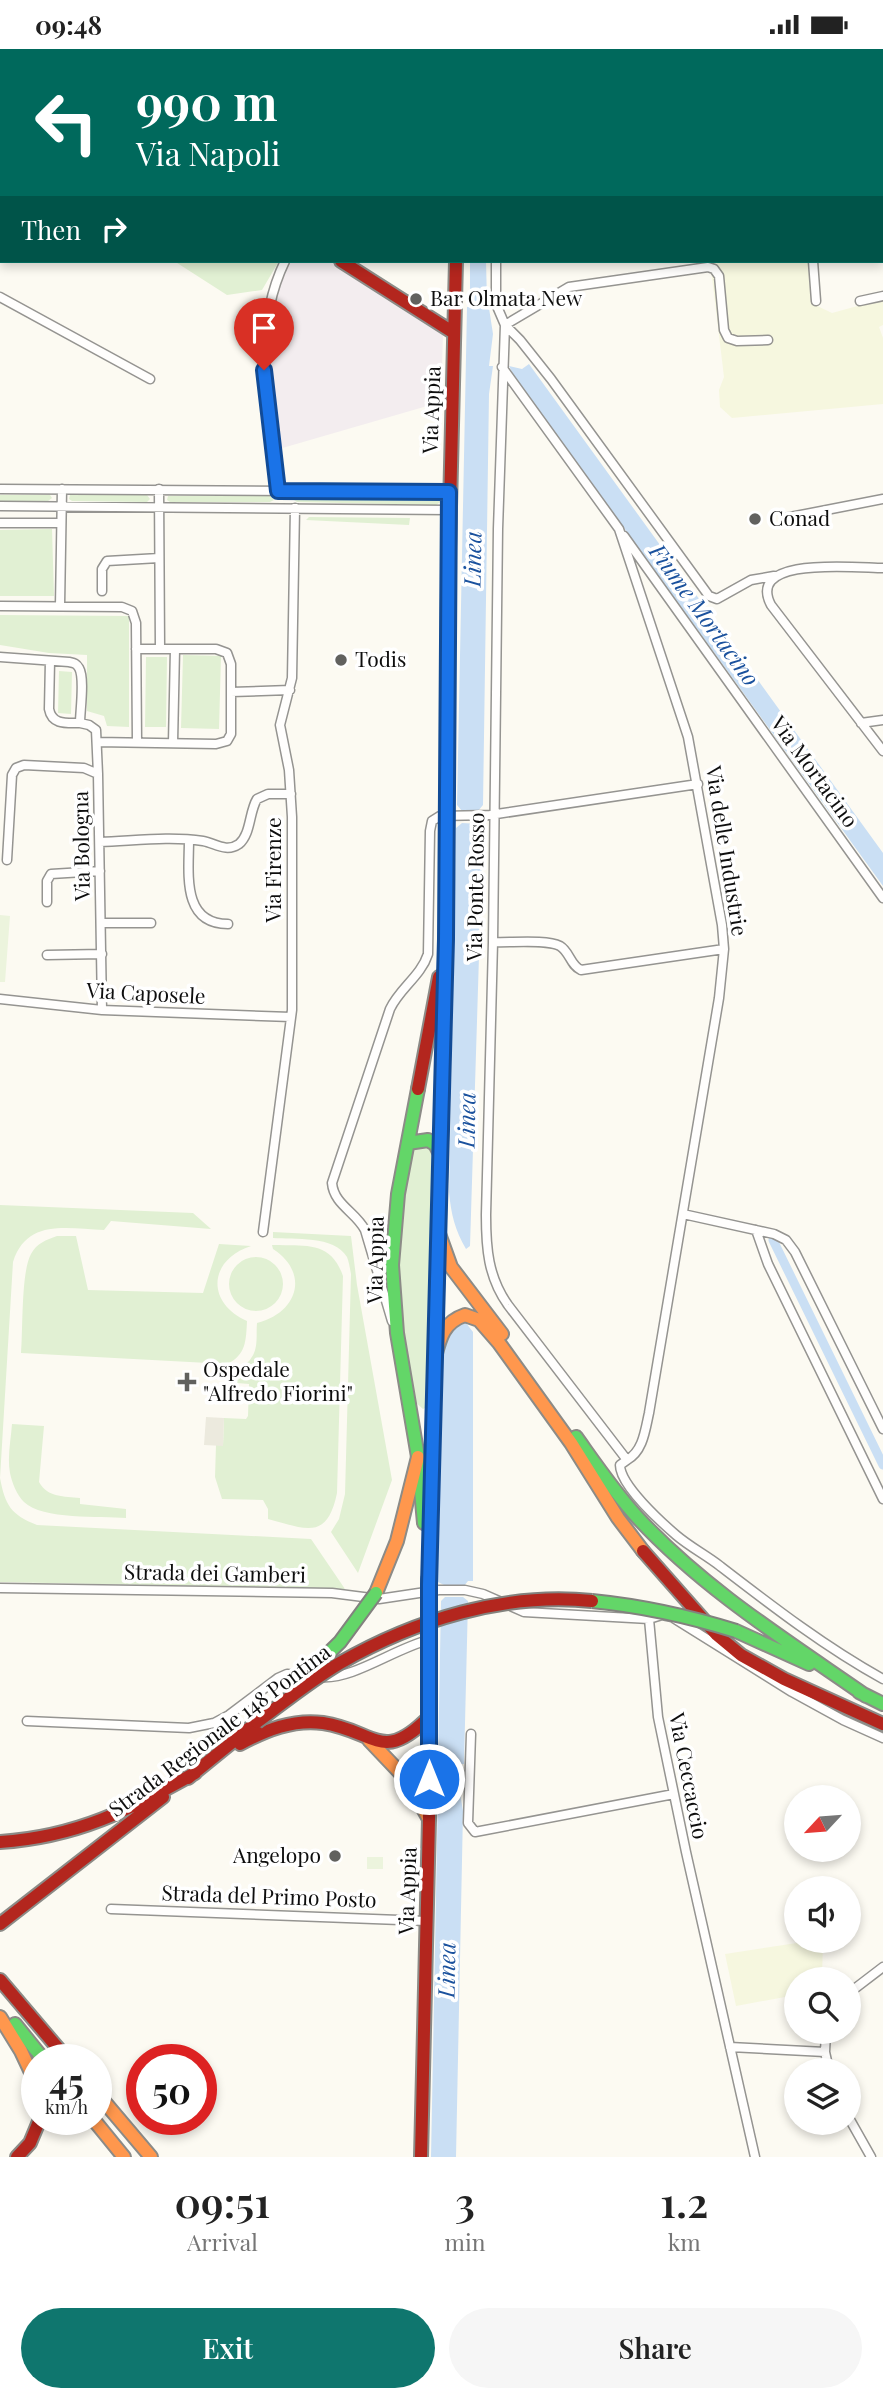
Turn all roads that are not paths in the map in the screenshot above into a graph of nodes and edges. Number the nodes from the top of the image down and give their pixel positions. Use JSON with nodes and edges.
{"nodes":[{"id":1,"x":284,"y":263,"type":"edge"},
{"id":2,"x":344,"y":263,"type":"edge"},
{"id":3,"x":456,"y":263,"type":"edge"},
{"id":4,"x":496,"y":263,"type":"edge"},
{"id":5,"x":813,"y":263,"type":"edge"},
{"id":6,"x":883,"y":296,"type":"edge"},
{"id":7,"x":0,"y":297,"type":"edge"},
{"id":8,"x":816,"y":301,"type":"dead end"},
{"id":9,"x":860,"y":301,"type":"dead end"},
{"id":10,"x":505,"y":327,"type":"junction"},
{"id":11,"x":454,"y":333,"type":"junction"},
{"id":12,"x":768,"y":341,"type":"dead end"},
{"id":13,"x":502,"y":365,"type":"junction"},
{"id":14,"x":150,"y":379,"type":"dead end"},
{"id":15,"x":0,"y":489,"type":"edge"},
{"id":16,"x":62,"y":489,"type":"junction"},
{"id":17,"x":159,"y":489,"type":"junction"},
{"id":18,"x":281,"y":491,"type":"junction"},
{"id":19,"x":449,"y":492,"type":"junction"},
{"id":20,"x":883,"y":499,"type":"edge"},
{"id":21,"x":0,"y":506,"type":"edge"},
{"id":22,"x":61,"y":506,"type":"junction"},
{"id":23,"x":159,"y":507,"type":"junction"},
{"id":24,"x":285,"y":508,"type":"junction"},
{"id":25,"x":295,"y":508,"type":"junction"},
{"id":26,"x":449,"y":510,"type":"junction"},
{"id":27,"x":785,"y":517,"type":"dead end"},
{"id":28,"x":0,"y":523,"type":"edge"},
{"id":29,"x":61,"y":523,"type":"junction"},
{"id":30,"x":619,"y":529,"type":"junction"},
{"id":31,"x":159,"y":558,"type":"junction"},
{"id":32,"x":883,"y":568,"type":"edge"},
{"id":33,"x":774,"y":576,"type":"junction"},
{"id":34,"x":102,"y":591,"type":"dead end"},
{"id":35,"x":0,"y":606,"type":"edge"},
{"id":36,"x":60,"y":606,"type":"junction"},
{"id":37,"x":160,"y":648,"type":"junction"},
{"id":38,"x":136,"y":649,"type":"junction"},
{"id":39,"x":176,"y":649,"type":"junction"},
{"id":40,"x":0,"y":657,"type":"edge"},
{"id":41,"x":50,"y":661,"type":"junction"},
{"id":42,"x":290,"y":690,"type":"junction"},
{"id":43,"x":231,"y":692,"type":"junction"},
{"id":44,"x":883,"y":720,"type":"edge"},
{"id":45,"x":80,"y":723,"type":"junction"},
{"id":46,"x":861,"y":723,"type":"junction"},
{"id":47,"x":97,"y":742,"type":"junction"},
{"id":48,"x":137,"y":742,"type":"junction"},
{"id":49,"x":173,"y":743,"type":"junction"},
{"id":50,"x":883,"y":751,"type":"edge"},
{"id":51,"x":98,"y":774,"type":"junction"},
{"id":52,"x":698,"y":784,"type":"junction"},
{"id":53,"x":291,"y":794,"type":"junction"},
{"id":54,"x":493,"y":814,"type":"junction"},
{"id":55,"x":448,"y":816,"type":"junction"},
{"id":56,"x":189,"y":840,"type":"junction"},
{"id":57,"x":100,"y":842,"type":"junction"},
{"id":58,"x":7,"y":860,"type":"dead end"},
{"id":59,"x":100,"y":871,"type":"junction"},
{"id":60,"x":883,"y":898,"type":"edge"},
{"id":61,"x":47,"y":902,"type":"dead end"},
{"id":62,"x":101,"y":923,"type":"junction"},
{"id":63,"x":151,"y":923,"type":"dead end"},
{"id":64,"x":228,"y":924,"type":"dead end"},
{"id":65,"x":446,"y":939,"type":"junction"},
{"id":66,"x":493,"y":942,"type":"junction"},
{"id":67,"x":724,"y":949,"type":"junction"},
{"id":68,"x":102,"y":954,"type":"junction"},
{"id":69,"x":47,"y":955,"type":"dead end"},
{"id":70,"x":0,"y":999,"type":"edge"},
{"id":71,"x":102,"y":1010,"type":"junction"},
{"id":72,"x":291,"y":1017,"type":"junction"},
{"id":73,"x":408,"y":1143,"type":"junction"},
{"id":74,"x":440,"y":1155,"type":"junction"},
{"id":75,"x":683,"y":1213,"type":"junction"},
{"id":76,"x":757,"y":1230,"type":"junction"},
{"id":77,"x":438,"y":1231,"type":"junction"},
{"id":78,"x":263,"y":1232,"type":"dead end"},
{"id":79,"x":373,"y":1262,"type":"junction"},
{"id":80,"x":392,"y":1265,"type":"junction"},
{"id":81,"x":397,"y":1333,"type":"junction"},
{"id":82,"x":435,"y":1357,"type":"junction"},
{"id":83,"x":409,"y":1408,"type":"junction"},
{"id":84,"x":435,"y":1410,"type":"junction"},
{"id":85,"x":883,"y":1429,"type":"edge"},
{"id":86,"x":418,"y":1457,"type":"junction"},
{"id":87,"x":627,"y":1460,"type":"junction"},
{"id":88,"x":883,"y":1499,"type":"edge"},
{"id":89,"x":0,"y":1588,"type":"edge"},
{"id":90,"x":432,"y":1589,"type":"junction"},
{"id":91,"x":649,"y":1619,"type":"junction"},
{"id":92,"x":429,"y":1640,"type":"junction"},
{"id":93,"x":883,"y":1679,"type":"edge"},
{"id":94,"x":866,"y":1696,"type":"junction"},
{"id":95,"x":883,"y":1704,"type":"edge"},
{"id":96,"x":430,"y":1716,"type":"junction"},
{"id":97,"x":27,"y":1721,"type":"dead end"},
{"id":98,"x":257,"y":1722,"type":"junction"},
{"id":99,"x":883,"y":1724,"type":"edge"},
{"id":100,"x":471,"y":1734,"type":"dead end"},
{"id":101,"x":883,"y":1738,"type":"edge"},
{"id":102,"x":369,"y":1739,"type":"junction"},
{"id":103,"x":195,"y":1773,"type":"junction"},
{"id":104,"x":674,"y":1794,"type":"junction"},
{"id":105,"x":429,"y":1819,"type":"junction"},
{"id":106,"x":0,"y":1842,"type":"edge"},
{"id":107,"x":111,"y":1909,"type":"dead end"},
{"id":108,"x":426,"y":1921,"type":"junction"},
{"id":109,"x":0,"y":1924,"type":"edge"},
{"id":110,"x":883,"y":1967,"type":"edge"},
{"id":111,"x":0,"y":1980,"type":"edge"},
{"id":112,"x":861,"y":1984,"type":"edge"},
{"id":113,"x":0,"y":2006,"type":"edge"},
{"id":114,"x":0,"y":2017,"type":"edge"},
{"id":115,"x":19,"y":2037,"type":"junction"},
{"id":116,"x":22,"y":2044,"type":"edge"},
{"id":117,"x":27,"y":2044,"type":"edge"},
{"id":118,"x":54,"y":2044,"type":"edge"},
{"id":119,"x":826,"y":2044,"type":"edge"},
{"id":120,"x":730,"y":2047,"type":"junction"},
{"id":121,"x":825,"y":2052,"type":"junction"},
{"id":122,"x":826,"y":2058,"type":"edge"},
{"id":123,"x":112,"y":2111,"type":"edge"},
{"id":124,"x":35,"y":2135,"type":"edge"},
{"id":125,"x":106,"y":2135,"type":"edge"},
{"id":126,"x":858,"y":2135,"type":"edge"},
{"id":127,"x":17,"y":2157,"type":"edge"},
{"id":128,"x":124,"y":2157,"type":"edge"},
{"id":129,"x":151,"y":2157,"type":"edge"},
{"id":130,"x":421,"y":2157,"type":"edge"},
{"id":131,"x":755,"y":2157,"type":"edge"},
{"id":132,"x":871,"y":2157,"type":"edge"}],
"edges":[{"from":1,"to":18,"type":"street"},
{"from":2,"to":11,"type":"main road"},
{"from":3,"to":11,"type":"main road","name":"Via Appia"},
{"from":4,"to":10,"type":"street","name":"Via Ponte Rosso"},
{"from":5,"to":8,"type":"street"},
{"from":6,"to":9,"type":"street"},
{"from":7,"to":14,"type":"street"},
{"from":10,"to":12,"type":"street"},
{"from":10,"to":13,"type":"street","name":"Via Ponte Rosso"},
{"from":10,"to":33,"type":"street"},
{"from":11,"to":19,"type":"main road","name":"Via Appia"},
{"from":13,"to":30,"type":"street","name":"Via delle Industrie"},
{"from":13,"to":54,"type":"street","name":"Via Ponte Rosso"},
{"from":15,"to":16,"type":"street"},
{"from":16,"to":17,"type":"street"},
{"from":16,"to":22,"type":"street"},
{"from":17,"to":18,"type":"street"},
{"from":17,"to":23,"type":"street"},
{"from":18,"to":19,"type":"street"},
{"from":18,"to":24,"type":"street"},
{"from":19,"to":26,"type":"main road","name":"Via Appia"},
{"from":20,"to":27,"type":"street"},
{"from":21,"to":22,"type":"street"},
{"from":22,"to":23,"type":"street"},
{"from":22,"to":29,"type":"street"},
{"from":23,"to":24,"type":"street"},
{"from":23,"to":31,"type":"street"},
{"from":24,"to":25,"type":"street"},
{"from":25,"to":26,"type":"street"},
{"from":25,"to":42,"type":"street","name":"Via Firenze"},
{"from":26,"to":55,"type":"main road","name":"Via Appia"},
{"from":28,"to":29,"type":"street"},
{"from":29,"to":36,"type":"street"},
{"from":30,"to":52,"type":"street","name":"Via delle Industrie"},
{"from":30,"to":60,"type":"street","name":"Via Mortacino"},
{"from":31,"to":34,"type":"street"},
{"from":31,"to":37,"type":"street"},
{"from":32,"to":33,"type":"street"},
{"from":33,"to":46,"type":"street"},
{"from":35,"to":36,"type":"street"},
{"from":36,"to":38,"type":"street"},
{"from":37,"to":38,"type":"street"},
{"from":37,"to":39,"type":"street"},
{"from":38,"to":48,"type":"street"},
{"from":39,"to":43,"type":"street"},
{"from":39,"to":49,"type":"street"},
{"from":40,"to":41,"type":"street"},
{"from":41,"to":45,"type":"street"},
{"from":41,"to":45,"type":"street"},
{"from":42,"to":43,"type":"street"},
{"from":42,"to":53,"type":"street","name":"Via Firenze"},
{"from":43,"to":49,"type":"street"},
{"from":44,"to":46,"type":"street"},
{"from":45,"to":47,"type":"street"},
{"from":46,"to":50,"type":"street"},
{"from":47,"to":48,"type":"street"},
{"from":47,"to":51,"type":"street"},
{"from":48,"to":49,"type":"street"},
{"from":51,"to":57,"type":"street","name":"Via Bologna"},
{"from":51,"to":58,"type":"street","name":"Via Bologna"},
{"from":52,"to":54,"type":"street"},
{"from":52,"to":67,"type":"street","name":"Via delle Industrie"},
{"from":53,"to":56,"type":"street"},
{"from":53,"to":72,"type":"street","name":"Via Firenze"},
{"from":54,"to":55,"type":"street"},
{"from":54,"to":66,"type":"street","name":"Via Ponte Rosso"},
{"from":55,"to":65,"type":"main road","name":"Via Appia"},
{"from":55,"to":79,"type":"street"},
{"from":56,"to":57,"type":"street"},
{"from":56,"to":64,"type":"street"},
{"from":57,"to":59,"type":"street","name":"Via Bologna"},
{"from":59,"to":61,"type":"street"},
{"from":59,"to":62,"type":"street","name":"Via Bologna"},
{"from":62,"to":63,"type":"street"},
{"from":62,"to":68,"type":"street","name":"Via Bologna"},
{"from":65,"to":73,"type":"main road","name":"Via Appia"},
{"from":65,"to":74,"type":"main road","name":"Via Appia"},
{"from":66,"to":67,"type":"street"},
{"from":66,"to":87,"type":"street","name":"Via Ponte Rosso"},
{"from":67,"to":75,"type":"street","name":"Via delle Industrie"},
{"from":68,"to":69,"type":"street"},
{"from":68,"to":71,"type":"street","name":"Via Bologna"},
{"from":70,"to":71,"type":"street","name":"Via Caposele"},
{"from":71,"to":72,"type":"street","name":"Via Caposele"},
{"from":72,"to":78,"type":"street","name":"Via Firenze"},
{"from":73,"to":74,"type":"main road"},
{"from":73,"to":80,"type":"main road","name":"Via Appia"},
{"from":74,"to":77,"type":"main road","name":"Via Appia"},
{"from":75,"to":76,"type":"street"},
{"from":75,"to":87,"type":"street","name":"Via delle Industrie"},
{"from":76,"to":85,"type":"street"},
{"from":76,"to":88,"type":"street"},
{"from":77,"to":82,"type":"main road","name":"Via Appia"},
{"from":77,"to":94,"type":"main road"},
{"from":79,"to":80,"type":"street"},
{"from":79,"to":81,"type":"street"},
{"from":80,"to":81,"type":"main road","name":"Via Appia"},
{"from":81,"to":83,"type":"main road","name":"Via Appia"},
{"from":82,"to":84,"type":"main road","name":"Via Appia"},
{"from":82,"to":99,"type":"main road"},
{"from":83,"to":84,"type":"main road"},
{"from":83,"to":86,"type":"main road","name":"Via Appia"},
{"from":84,"to":90,"type":"main road","name":"Via Appia"},
{"from":86,"to":90,"type":"main road","name":"Via Appia"},
{"from":86,"to":98,"type":"main road","bridge":true},
{"from":87,"to":93,"type":"street"},
{"from":89,"to":90,"type":"street","name":"Strada dei Gamberi"},
{"from":90,"to":91,"type":"street"},
{"from":90,"to":92,"type":"main road","name":"Via Appia"},
{"from":91,"to":101,"type":"street"},
{"from":91,"to":104,"type":"street","name":"Via Ceccaccio"},
{"from":92,"to":96,"type":"main road","name":"Via Appia"},
{"from":92,"to":97,"type":"street"},
{"from":94,"to":95,"type":"main road","name":"Strada Regionale 148 Pontina"},
{"from":94,"to":98,"type":"main road","name":"Strada Regionale 148 Pontina","bridge":true},
{"from":96,"to":102,"type":"main road"},
{"from":96,"to":105,"type":"main road","name":"Via Appia"},
{"from":98,"to":103,"type":"main road","name":"Strada Regionale 148 Pontina"},
{"from":100,"to":104,"type":"street"},
{"from":102,"to":103,"type":"main road"},
{"from":102,"to":105,"type":"main road"},
{"from":103,"to":106,"type":"main road"},
{"from":103,"to":109,"type":"main road","name":"Strada Regionale 148 Pontina"},
{"from":104,"to":120,"type":"street","name":"Via Ceccaccio"},
{"from":105,"to":108,"type":"main road","name":"Via Appia"},
{"from":107,"to":108,"type":"street","name":"Strada del Primo Posto"},
{"from":108,"to":130,"type":"main road","name":"Via Appia"},
{"from":110,"to":112,"type":"street"},
{"from":111,"to":118,"type":"main road"},
{"from":113,"to":115,"type":"main road"},
{"from":114,"to":115,"type":"main road"},
{"from":115,"to":116,"type":"main road"},
{"from":115,"to":117,"type":"main road"},
{"from":119,"to":121,"type":"street"},
{"from":120,"to":121,"type":"street"},
{"from":120,"to":131,"type":"street","name":"Via Ceccaccio"},
{"from":121,"to":122,"type":"street"},
{"from":123,"to":129,"type":"main road"},
{"from":124,"to":127,"type":"main road"},
{"from":125,"to":128,"type":"main road"},
{"from":126,"to":132,"type":"street"}]}
